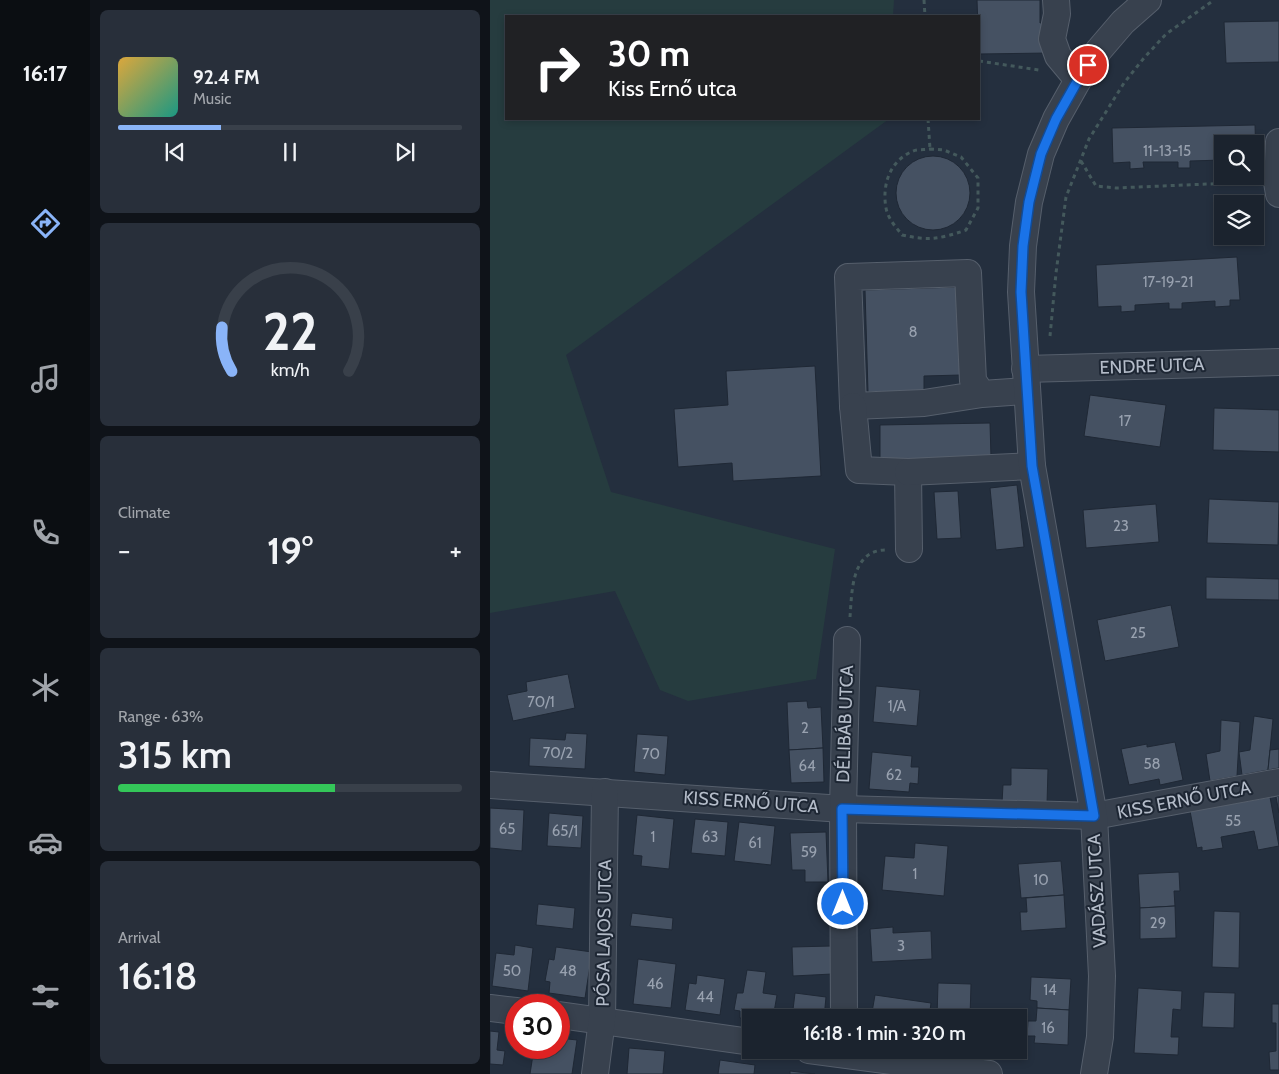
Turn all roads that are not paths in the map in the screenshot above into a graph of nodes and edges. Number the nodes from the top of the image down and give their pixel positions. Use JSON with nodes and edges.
{"nodes":[{"id":1,"x":1056,"y":0,"type":"edge"},
{"id":2,"x":1148,"y":0,"type":"edge"},
{"id":3,"x":1078,"y":80,"type":"junction"},
{"id":4,"x":1279,"y":142,"type":"edge"},
{"id":5,"x":1278,"y":188,"type":"edge"},
{"id":6,"x":1279,"y":362,"type":"edge"},
{"id":7,"x":1026,"y":380,"type":"junction"},
{"id":8,"x":982,"y":394,"type":"junction"},
{"id":9,"x":853,"y":406,"type":"junction"},
{"id":10,"x":1032,"y":466,"type":"junction"},
{"id":11,"x":908,"y":472,"type":"junction"},
{"id":12,"x":909,"y":549,"type":"road end"},
{"id":13,"x":847,"y":640,"type":"road end"},
{"id":14,"x":1279,"y":782,"type":"edge"},
{"id":15,"x":490,"y":785,"type":"edge"},
{"id":16,"x":605,"y":792,"type":"junction"},
{"id":17,"x":842,"y":809,"type":"junction"},
{"id":18,"x":1094,"y":816,"type":"junction"},
{"id":19,"x":490,"y":1008,"type":"edge"},
{"id":20,"x":844,"y":1009,"type":"edge"},
{"id":21,"x":505,"y":1010,"type":"edge"},
{"id":22,"x":570,"y":1017,"type":"edge"},
{"id":23,"x":602,"y":1020,"type":"junction"},
{"id":24,"x":742,"y":1041,"type":"edge"},
{"id":25,"x":843,"y":1060,"type":"edge"},
{"id":26,"x":595,"y":1074,"type":"edge"},
{"id":27,"x":989,"y":1074,"type":"edge"},
{"id":28,"x":1094,"y":1074,"type":"edge"}],
"edges":[{"from":1,"to":3,"type":"street"},
{"from":2,"to":3,"type":"street","name":"VADÁSZ UTCA"},
{"from":3,"to":7,"type":"street","name":"VADÁSZ UTCA"},
{"from":4,"to":5,"type":"street"},
{"from":6,"to":7,"type":"street","name":"ENDRE UTCA"},
{"from":7,"to":8,"type":"street","name":"ENDRE UTCA"},
{"from":7,"to":10,"type":"street","name":"VADÁSZ UTCA"},
{"from":8,"to":9,"type":"street","name":"ENDRE UTCA"},
{"from":8,"to":9,"type":"street"},
{"from":9,"to":11,"type":"street"},
{"from":10,"to":11,"type":"street"},
{"from":10,"to":18,"type":"street","name":"VADÁSZ UTCA"},
{"from":11,"to":12,"type":"street"},
{"from":13,"to":17,"type":"street","name":"DÉLIBÁB UTCA"},
{"from":14,"to":18,"type":"street","name":"KISS ERNŐ UTCA"},
{"from":15,"to":16,"type":"street","name":"KISS ERNŐ UTCA"},
{"from":16,"to":17,"type":"street","name":"KISS ERNŐ UTCA"},
{"from":16,"to":23,"type":"street","name":"PÓSA LAJOS UTCA"},
{"from":17,"to":18,"type":"street","name":"KISS ERNŐ UTCA"},
{"from":17,"to":20,"type":"street","name":"DÉLIBÁB UTCA"},
{"from":18,"to":28,"type":"street","name":"VADÁSZ UTCA"},
{"from":19,"to":21,"type":"street"},
{"from":22,"to":23,"type":"street"},
{"from":23,"to":24,"type":"street"},
{"from":23,"to":26,"type":"street","name":"PÓSA LAJOS UTCA"},
{"from":25,"to":27,"type":"street"}]}
